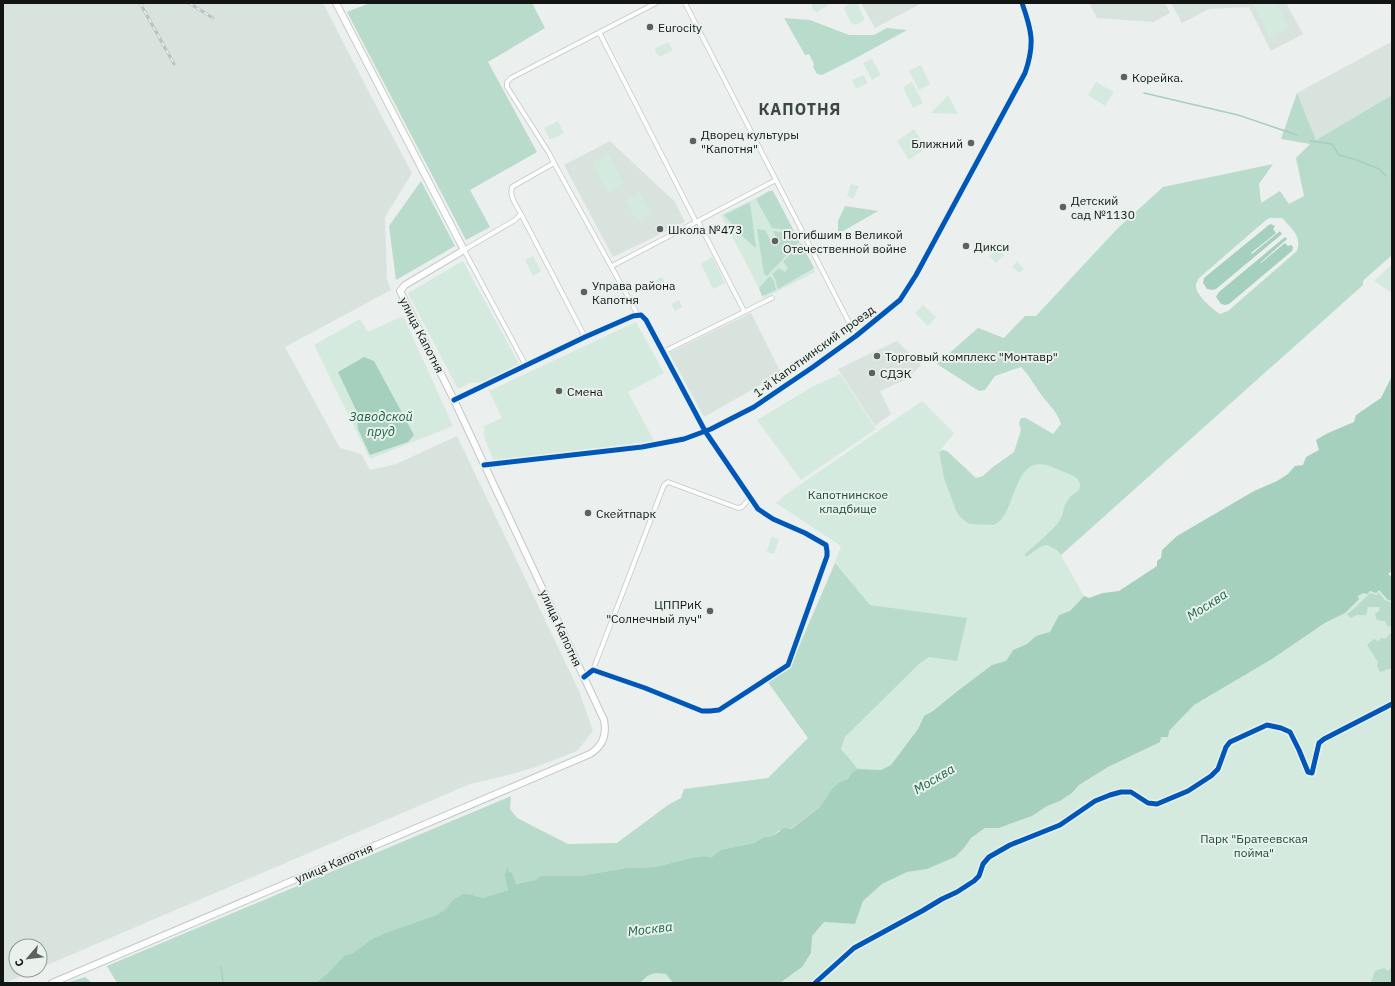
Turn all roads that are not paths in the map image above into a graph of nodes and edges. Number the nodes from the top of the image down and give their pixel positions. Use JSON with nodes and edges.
{"nodes":[{"id":1,"x":336,"y":3,"type":"edge"},
{"id":2,"x":656,"y":3,"type":"edge"},
{"id":3,"x":686,"y":3,"type":"edge"},
{"id":4,"x":1022,"y":3,"type":"edge"},
{"id":5,"x":599,"y":32,"type":"junction"},
{"id":6,"x":554,"y":163,"type":"junction"},
{"id":7,"x":776,"y":180,"type":"junction"},
{"id":8,"x":521,"y":214,"type":"junction"},
{"id":9,"x":697,"y":222,"type":"junction"},
{"id":10,"x":464,"y":250,"type":"junction"},
{"id":11,"x":612,"y":266,"type":"junction"},
{"id":12,"x":772,"y":298,"type":"dead end"},
{"id":13,"x":744,"y":311,"type":"junction"},
{"id":14,"x":638,"y":315,"type":"junction"},
{"id":15,"x":856,"y":336,"type":"junction"},
{"id":16,"x":585,"y":337,"type":"junction"},
{"id":17,"x":663,"y":352,"type":"junction"},
{"id":18,"x":526,"y":366,"type":"junction"},
{"id":19,"x":454,"y":400,"type":"junction"},
{"id":20,"x":705,"y":432,"type":"junction"},
{"id":21,"x":484,"y":465,"type":"junction"},
{"id":22,"x":750,"y":498,"type":"junction"},
{"id":23,"x":593,"y":670,"type":"junction"},
{"id":24,"x":584,"y":677,"type":"junction"},
{"id":25,"x":52,"y":983,"type":"edge"}],
"edges":[{"from":1,"to":10,"type":"main road"},
{"from":2,"to":5,"type":"street"},
{"from":3,"to":7,"type":"street"},
{"from":4,"to":15,"type":"street","name":"1-й Капотнинский проезд"},
{"from":5,"to":6,"type":"street"},
{"from":5,"to":9,"type":"street"},
{"from":6,"to":8,"type":"street"},
{"from":6,"to":11,"type":"street"},
{"from":7,"to":9,"type":"street"},
{"from":7,"to":15,"type":"street"},
{"from":8,"to":10,"type":"street"},
{"from":8,"to":16,"type":"street"},
{"from":9,"to":11,"type":"street"},
{"from":9,"to":13,"type":"street"},
{"from":10,"to":18,"type":"street"},
{"from":10,"to":19,"type":"main road","name":"улица Капотня"},
{"from":11,"to":14,"type":"street"},
{"from":12,"to":13,"type":"street"},
{"from":13,"to":17,"type":"street"},
{"from":14,"to":16,"type":"street"},
{"from":14,"to":17,"type":"street"},
{"from":15,"to":20,"type":"street","name":"1-й Капотнинский проезд"},
{"from":16,"to":18,"type":"street"},
{"from":17,"to":20,"type":"street"},
{"from":18,"to":19,"type":"street"},
{"from":19,"to":21,"type":"main road","name":"улица Капотня"},
{"from":20,"to":21,"type":"street","name":"1-й Капотнинский проезд"},
{"from":20,"to":22,"type":"street"},
{"from":21,"to":24,"type":"main road","name":"улица Капотня"},
{"from":22,"to":23,"type":"street"},
{"from":22,"to":23,"type":"street"},
{"from":23,"to":24,"type":"street"},
{"from":24,"to":25,"type":"main road","name":"улица Капотня"}]}
